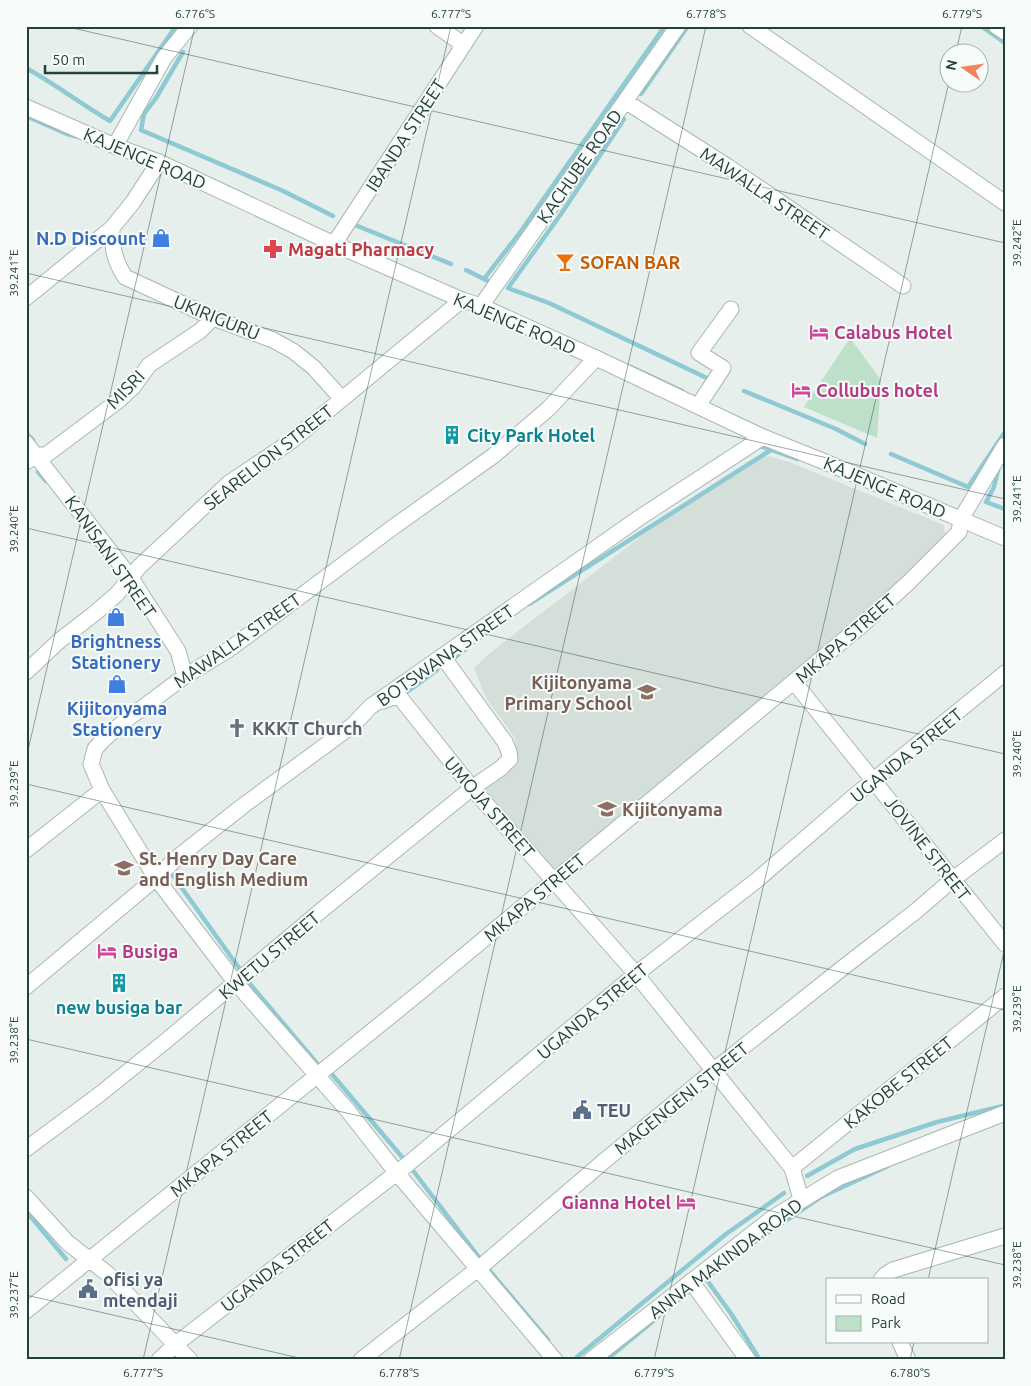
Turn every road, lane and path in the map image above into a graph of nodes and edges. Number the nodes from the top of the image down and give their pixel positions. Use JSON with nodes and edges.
{"nodes":[{"id":1,"x":190,"y":26,"type":"edge"},
{"id":2,"x":437,"y":26,"type":"edge"},
{"id":3,"x":476,"y":26,"type":"edge"},
{"id":4,"x":678,"y":26,"type":"edge"},
{"id":5,"x":750,"y":26,"type":"edge"},
{"id":6,"x":996,"y":26,"type":"edge"},
{"id":7,"x":1005,"y":32,"type":"edge"},
{"id":8,"x":464,"y":45,"type":"junction"},
{"id":9,"x":625,"y":101,"type":"junction"},
{"id":10,"x":26,"y":107,"type":"edge"},
{"id":11,"x":115,"y":146,"type":"junction"},
{"id":12,"x":159,"y":162,"type":"junction"},
{"id":13,"x":1005,"y":203,"type":"edge"},
{"id":14,"x":112,"y":228,"type":"junction"},
{"id":15,"x":334,"y":244,"type":"junction"},
{"id":16,"x":903,"y":286,"type":"dead end"},
{"id":17,"x":26,"y":298,"type":"edge"},
{"id":18,"x":462,"y":300,"type":"junction"},
{"id":19,"x":480,"y":306,"type":"junction"},
{"id":20,"x":731,"y":308,"type":"dead end"},
{"id":21,"x":213,"y":318,"type":"junction"},
{"id":22,"x":596,"y":358,"type":"junction"},
{"id":23,"x":342,"y":399,"type":"junction"},
{"id":24,"x":698,"y":406,"type":"junction"},
{"id":25,"x":763,"y":437,"type":"junction"},
{"id":26,"x":1005,"y":445,"type":"edge"},
{"id":27,"x":30,"y":453,"type":"edge"},
{"id":28,"x":961,"y":519,"type":"junction"},
{"id":29,"x":1005,"y":538,"type":"edge"},
{"id":30,"x":131,"y":578,"type":"junction"},
{"id":31,"x":443,"y":657,"type":"junction"},
{"id":32,"x":26,"y":672,"type":"edge"},
{"id":33,"x":1005,"y":673,"type":"edge"},
{"id":34,"x":185,"y":676,"type":"junction"},
{"id":35,"x":794,"y":682,"type":"junction"},
{"id":36,"x":370,"y":707,"type":"junction"},
{"id":37,"x":875,"y":780,"type":"junction"},
{"id":38,"x":472,"y":788,"type":"junction"},
{"id":39,"x":102,"y":790,"type":"junction"},
{"id":40,"x":1005,"y":840,"type":"edge"},
{"id":41,"x":26,"y":850,"type":"edge"},
{"id":42,"x":156,"y":878,"type":"junction"},
{"id":43,"x":952,"y":880,"type":"junction"},
{"id":44,"x":554,"y":881,"type":"junction"},
{"id":45,"x":1005,"y":944,"type":"edge"},
{"id":46,"x":636,"y":974,"type":"junction"},
{"id":47,"x":236,"y":983,"type":"junction"},
{"id":48,"x":26,"y":987,"type":"edge"},
{"id":49,"x":1005,"y":996,"type":"edge"},
{"id":50,"x":713,"y":1071,"type":"junction"},
{"id":51,"x":316,"y":1077,"type":"junction"},
{"id":52,"x":1005,"y":1113,"type":"edge"},
{"id":53,"x":26,"y":1149,"type":"edge"},
{"id":54,"x":792,"y":1168,"type":"junction"},
{"id":55,"x":396,"y":1172,"type":"junction"},
{"id":56,"x":26,"y":1197,"type":"edge"},
{"id":57,"x":801,"y":1199,"type":"junction"},
{"id":58,"x":1005,"y":1236,"type":"edge"},
{"id":59,"x":90,"y":1259,"type":"junction"},
{"id":60,"x":478,"y":1269,"type":"junction"},
{"id":61,"x":883,"y":1278,"type":"edge"},
{"id":62,"x":691,"y":1281,"type":"junction"},
{"id":63,"x":26,"y":1311,"type":"edge"},
{"id":64,"x":176,"y":1344,"type":"junction"},
{"id":65,"x":901,"y":1344,"type":"edge"},
{"id":66,"x":158,"y":1360,"type":"edge"},
{"id":67,"x":190,"y":1360,"type":"edge"},
{"id":68,"x":361,"y":1360,"type":"edge"},
{"id":69,"x":555,"y":1360,"type":"edge"},
{"id":70,"x":591,"y":1360,"type":"edge"},
{"id":71,"x":748,"y":1360,"type":"edge"},
{"id":72,"x":908,"y":1360,"type":"edge"}],
"edges":[{"from":1,"to":11,"type":"street"},
{"from":2,"to":8,"type":"street"},
{"from":3,"to":8,"type":"street","name":"IBANDA STREET"},
{"from":4,"to":9,"type":"street","name":"KACHUBE ROAD"},
{"from":5,"to":13,"type":"street"},
{"from":6,"to":7,"type":"street"},
{"from":8,"to":15,"type":"street","name":"IBANDA STREET"},
{"from":9,"to":16,"type":"street","name":"MAWALLA STREET"},
{"from":9,"to":19,"type":"street","name":"KACHUBE ROAD"},
{"from":10,"to":11,"type":"street","name":"KAJENGE ROAD"},
{"from":11,"to":12,"type":"street","name":"KAJENGE ROAD"},
{"from":12,"to":14,"type":"street"},
{"from":12,"to":15,"type":"street","name":"KAJENGE ROAD"},
{"from":14,"to":17,"type":"street"},
{"from":14,"to":21,"type":"street","name":"UKIRIGURU"},
{"from":15,"to":18,"type":"street","name":"KAJENGE ROAD"},
{"from":18,"to":19,"type":"street","name":"KAJENGE ROAD"},
{"from":18,"to":23,"type":"street","name":"SEARELION STREET"},
{"from":19,"to":22,"type":"street","name":"KAJENGE ROAD"},
{"from":20,"to":24,"type":"street"},
{"from":21,"to":23,"type":"street","name":"UKIRIGURU"},
{"from":21,"to":27,"type":"street","name":"MISRI"},
{"from":22,"to":24,"type":"street","name":"KAJENGE ROAD"},
{"from":22,"to":34,"type":"street","name":"MAWALLA STREET"},
{"from":23,"to":30,"type":"street","name":"SEARELION STREET"},
{"from":24,"to":25,"type":"street","name":"KAJENGE ROAD"},
{"from":25,"to":28,"type":"street","name":"KAJENGE ROAD"},
{"from":25,"to":31,"type":"street","name":"BOTSWANA STREET"},
{"from":26,"to":28,"type":"street","name":"MKAPA STREET"},
{"from":27,"to":30,"type":"street","name":"KANISANI STREET"},
{"from":28,"to":29,"type":"street","name":"KAJENGE ROAD"},
{"from":28,"to":35,"type":"street","name":"MKAPA STREET"},
{"from":30,"to":32,"type":"street","name":"SEARELION STREET"},
{"from":30,"to":34,"type":"street","name":"KANISANI STREET"},
{"from":31,"to":36,"type":"street","name":"BOTSWANA STREET"},
{"from":31,"to":38,"type":"street","name":"KWETU STREET"},
{"from":33,"to":37,"type":"street","name":"UGANDA STREET"},
{"from":34,"to":39,"type":"street","name":"MAWALLA STREET"},
{"from":35,"to":37,"type":"street","name":"JOVINE STREET"},
{"from":35,"to":44,"type":"street","name":"MKAPA STREET"},
{"from":36,"to":38,"type":"street","name":"UMOJA STREET"},
{"from":36,"to":42,"type":"street","name":"BOTSWANA STREET"},
{"from":37,"to":43,"type":"street","name":"JOVINE STREET"},
{"from":37,"to":46,"type":"street","name":"UGANDA STREET"},
{"from":38,"to":44,"type":"street","name":"UMOJA STREET"},
{"from":38,"to":47,"type":"street","name":"KWETU STREET"},
{"from":39,"to":41,"type":"street"},
{"from":39,"to":42,"type":"street","name":"MAWALLA STREET"},
{"from":40,"to":43,"type":"street","name":"MAGENGENI STREET"},
{"from":42,"to":47,"type":"street","name":"MAWALLA STREET"},
{"from":42,"to":48,"type":"street","name":"BOTSWANA STREET"},
{"from":43,"to":45,"type":"street","name":"JOVINE STREET"},
{"from":43,"to":50,"type":"street","name":"MAGENGENI STREET"},
{"from":44,"to":46,"type":"street","name":"UMOJA STREET"},
{"from":44,"to":51,"type":"street","name":"MKAPA STREET"},
{"from":46,"to":50,"type":"street","name":"UMOJA STREET"},
{"from":46,"to":55,"type":"street","name":"UGANDA STREET"},
{"from":47,"to":51,"type":"street","name":"MAWALLA STREET"},
{"from":47,"to":53,"type":"street","name":"KWETU STREET"},
{"from":49,"to":54,"type":"street","name":"KAKOBE STREET"},
{"from":50,"to":54,"type":"street","name":"UMOJA STREET"},
{"from":50,"to":60,"type":"street","name":"MAGENGENI STREET"},
{"from":51,"to":55,"type":"street","name":"MAWALLA STREET"},
{"from":51,"to":59,"type":"street","name":"MKAPA STREET"},
{"from":52,"to":57,"type":"street","name":"ANNA MAKINDA ROAD"},
{"from":54,"to":57,"type":"street","name":"UMOJA STREET"},
{"from":55,"to":60,"type":"street","name":"MAWALLA STREET"},
{"from":55,"to":64,"type":"street","name":"UGANDA STREET"},
{"from":56,"to":59,"type":"street"},
{"from":57,"to":62,"type":"street","name":"ANNA MAKINDA ROAD"},
{"from":58,"to":61,"type":"street"},
{"from":59,"to":63,"type":"street","name":"MKAPA STREET"},
{"from":59,"to":64,"type":"street"},
{"from":60,"to":68,"type":"street","name":"MAGENGENI STREET"},
{"from":60,"to":69,"type":"street","name":"MAWALLA STREET"},
{"from":62,"to":70,"type":"street","name":"ANNA MAKINDA ROAD"},
{"from":62,"to":71,"type":"street"},
{"from":64,"to":66,"type":"street","name":"UGANDA STREET"},
{"from":64,"to":67,"type":"street"},
{"from":65,"to":72,"type":"street"}]}
